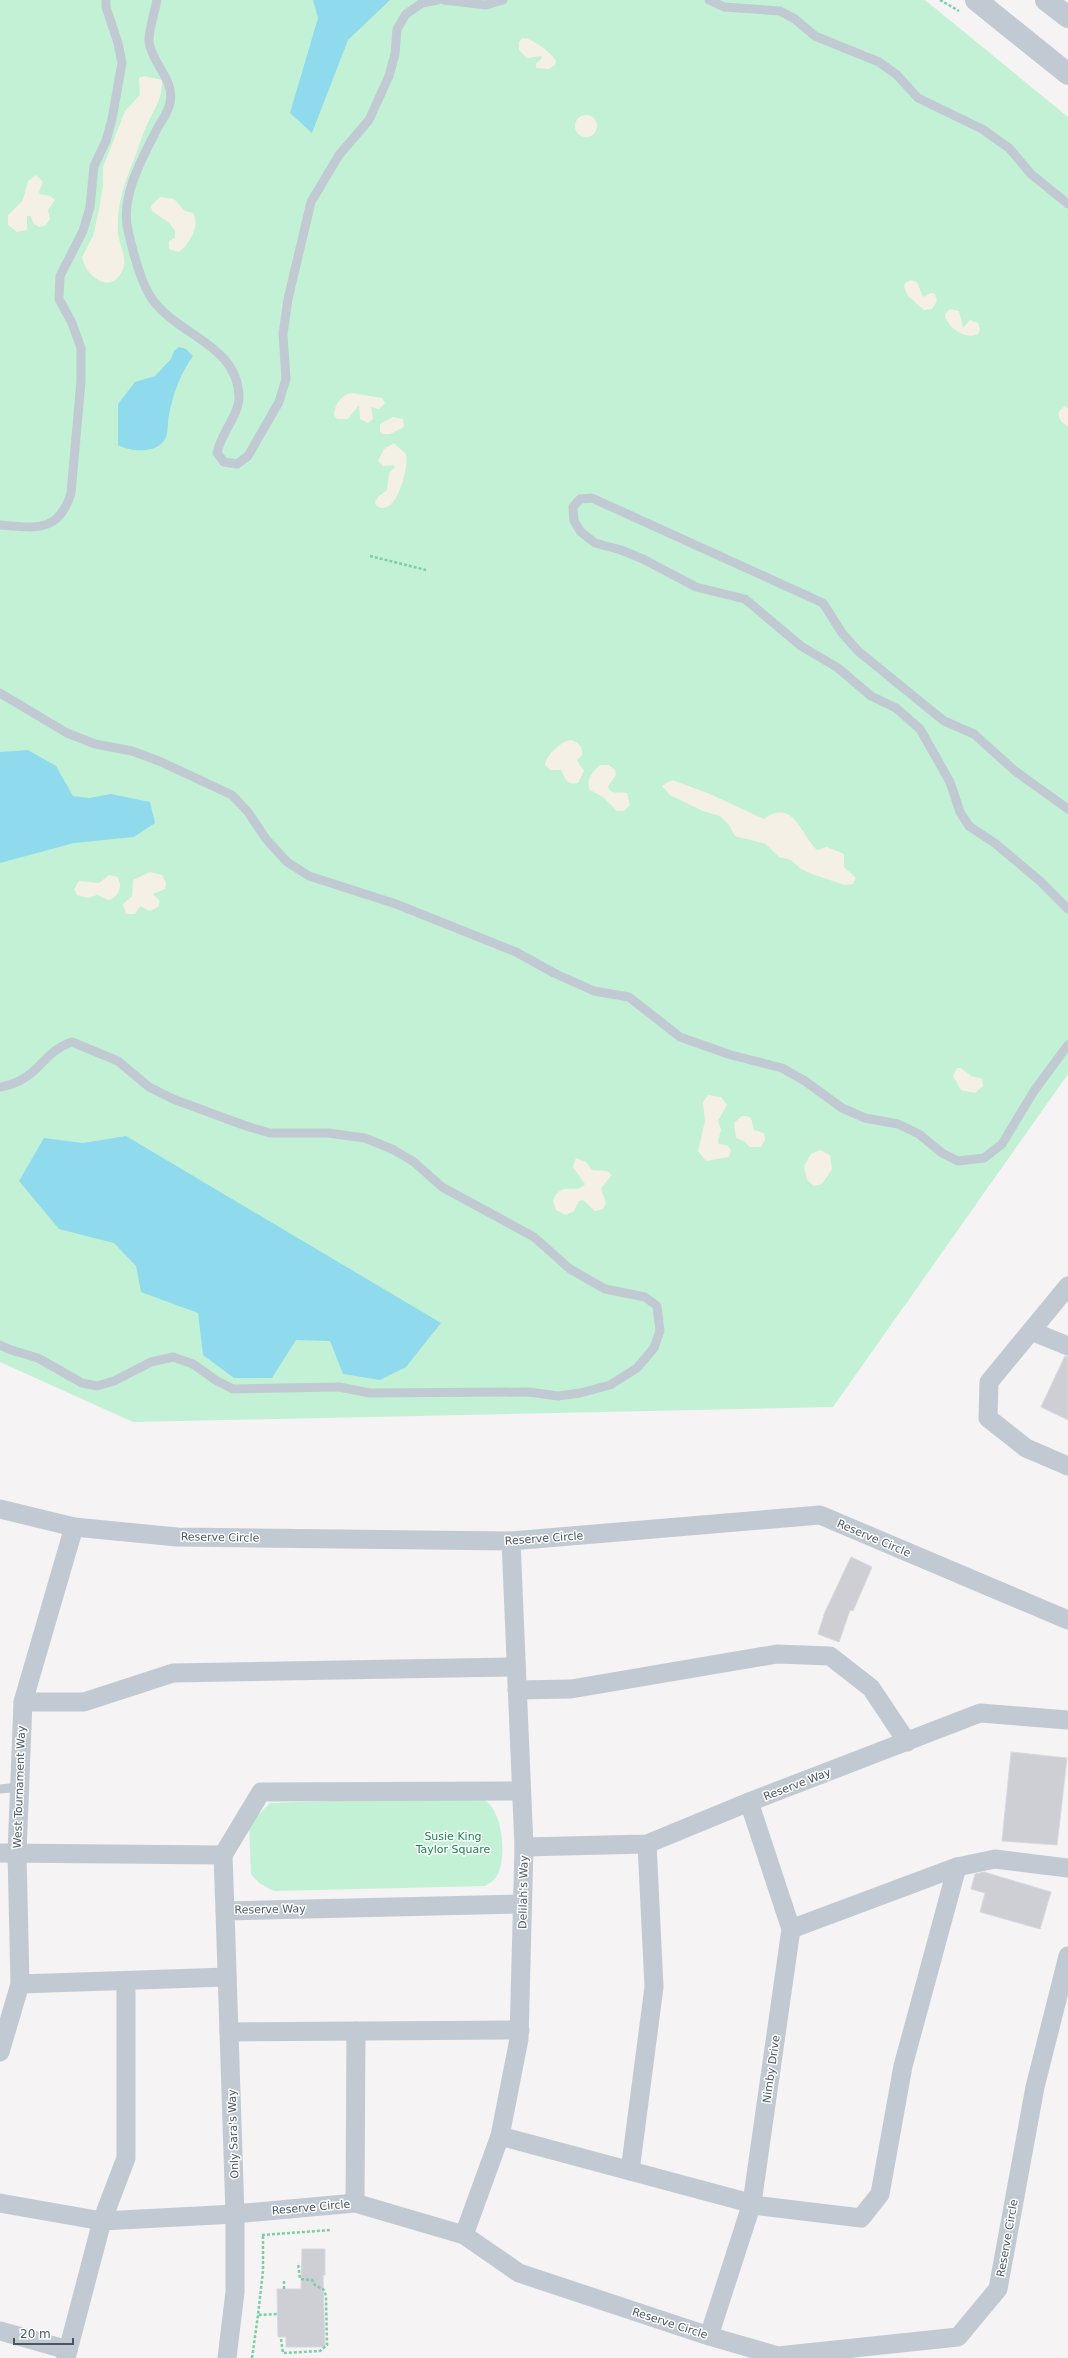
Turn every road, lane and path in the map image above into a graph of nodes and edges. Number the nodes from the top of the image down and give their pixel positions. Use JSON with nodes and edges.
{"nodes":[{"id":1,"x":106,"y":0,"type":"edge"},
{"id":2,"x":157,"y":0,"type":"edge"},
{"id":3,"x":438,"y":0,"type":"edge"},
{"id":4,"x":444,"y":0,"type":"edge"},
{"id":5,"x":503,"y":0,"type":"edge"},
{"id":6,"x":709,"y":0,"type":"edge"},
{"id":7,"x":976,"y":0,"type":"edge"},
{"id":8,"x":1046,"y":0,"type":"edge"},
{"id":9,"x":1068,"y":17,"type":"edge"},
{"id":10,"x":1068,"y":74,"type":"edge"},
{"id":11,"x":1068,"y":204,"type":"edge"},
{"id":12,"x":0,"y":525,"type":"edge"},
{"id":13,"x":370,"y":556,"type":"dead end"},
{"id":14,"x":426,"y":570,"type":"dead end"},
{"id":15,"x":0,"y":693,"type":"edge"},
{"id":16,"x":1068,"y":809,"type":"edge"},
{"id":17,"x":1068,"y":909,"type":"edge"},
{"id":18,"x":1068,"y":1045,"type":"edge"},
{"id":19,"x":0,"y":1087,"type":"edge"},
{"id":20,"x":1068,"y":1286,"type":"edge"},
{"id":21,"x":1030,"y":1331,"type":"junction"},
{"id":22,"x":0,"y":1345,"type":"edge"},
{"id":23,"x":1068,"y":1346,"type":"edge"},
{"id":24,"x":1068,"y":1466,"type":"edge"},
{"id":25,"x":0,"y":1509,"type":"edge"},
{"id":26,"x":74,"y":1527,"type":"junction"},
{"id":27,"x":511,"y":1541,"type":"junction"},
{"id":28,"x":1068,"y":1620,"type":"edge"},
{"id":29,"x":516,"y":1667,"type":"junction"},
{"id":30,"x":517,"y":1690,"type":"junction"},
{"id":31,"x":23,"y":1702,"type":"junction"},
{"id":32,"x":1068,"y":1720,"type":"edge"},
{"id":33,"x":907,"y":1742,"type":"junction"},
{"id":34,"x":19,"y":1787,"type":"junction"},
{"id":35,"x":0,"y":1789,"type":"edge"},
{"id":36,"x":521,"y":1791,"type":"junction"},
{"id":37,"x":749,"y":1802,"type":"junction"},
{"id":38,"x":647,"y":1844,"type":"junction"},
{"id":39,"x":524,"y":1847,"type":"junction"},
{"id":40,"x":8,"y":1853,"type":"edge"},
{"id":41,"x":223,"y":1855,"type":"junction"},
{"id":42,"x":957,"y":1867,"type":"junction"},
{"id":43,"x":1068,"y":1868,"type":"edge"},
{"id":44,"x":522,"y":1904,"type":"junction"},
{"id":45,"x":225,"y":1910,"type":"junction"},
{"id":46,"x":791,"y":1929,"type":"junction"},
{"id":47,"x":1068,"y":1956,"type":"edge"},
{"id":48,"x":227,"y":1977,"type":"junction"},
{"id":49,"x":126,"y":1980,"type":"junction"},
{"id":50,"x":20,"y":1984,"type":"junction"},
{"id":51,"x":520,"y":2030,"type":"junction"},
{"id":52,"x":356,"y":2031,"type":"junction"},
{"id":53,"x":229,"y":2032,"type":"junction"},
{"id":54,"x":0,"y":2052,"type":"edge"},
{"id":55,"x":500,"y":2136,"type":"junction"},
{"id":56,"x":630,"y":2171,"type":"junction"},
{"id":57,"x":356,"y":2203,"type":"junction"},
{"id":58,"x":752,"y":2203,"type":"junction"},
{"id":59,"x":0,"y":2204,"type":"edge"},
{"id":60,"x":235,"y":2214,"type":"junction"},
{"id":61,"x":102,"y":2221,"type":"junction"},
{"id":62,"x":331,"y":2230,"type":"dead end"},
{"id":63,"x":259,"y":2231,"type":"dead end"},
{"id":64,"x":464,"y":2235,"type":"junction"},
{"id":65,"x":263,"y":2236,"type":"junction"},
{"id":66,"x":298,"y":2263,"type":"dead end"},
{"id":67,"x":284,"y":2280,"type":"dead end"},
{"id":68,"x":284,"y":2289,"type":"dead end"},
{"id":69,"x":277,"y":2314,"type":"dead end"},
{"id":70,"x":258,"y":2315,"type":"junction"},
{"id":71,"x":0,"y":2331,"type":"edge"},
{"id":72,"x":709,"y":2336,"type":"junction"},
{"id":73,"x":282,"y":2339,"type":"dead end"},
{"id":74,"x":67,"y":2354,"type":"edge"},
{"id":75,"x":227,"y":2358,"type":"edge"},
{"id":76,"x":252,"y":2358,"type":"edge"}],
"edges":[{"from":1,"to":12,"type":"lane"},
{"from":2,"to":3,"type":"lane"},
{"from":4,"to":5,"type":"lane"},
{"from":6,"to":11,"type":"lane"},
{"from":7,"to":10,"type":"street"},
{"from":8,"to":9,"type":"street"},
{"from":13,"to":14,"type":"path"},
{"from":15,"to":18,"type":"lane"},
{"from":16,"to":17,"type":"lane"},
{"from":19,"to":22,"type":"lane"},
{"from":20,"to":21,"type":"street"},
{"from":21,"to":23,"type":"street"},
{"from":21,"to":24,"type":"street"},
{"from":25,"to":26,"type":"street","name":"Reserve Circle"},
{"from":26,"to":27,"type":"street","name":"Reserve Circle"},
{"from":26,"to":31,"type":"street","name":"West Tournament Way"},
{"from":27,"to":28,"type":"street","name":"Reserve Circle"},
{"from":27,"to":29,"type":"street","name":"Delilah's Way"},
{"from":29,"to":30,"type":"street","name":"Delilah's Way"},
{"from":29,"to":31,"type":"street"},
{"from":30,"to":33,"type":"street"},
{"from":30,"to":36,"type":"street","name":"Delilah's Way"},
{"from":31,"to":34,"type":"street","name":"West Tournament Way"},
{"from":32,"to":33,"type":"street","name":"Reserve Way"},
{"from":33,"to":37,"type":"street","name":"Reserve Way"},
{"from":34,"to":35,"type":"lane"},
{"from":34,"to":40,"type":"street","name":"West Tournament Way"},
{"from":36,"to":39,"type":"street","name":"Delilah's Way"},
{"from":36,"to":41,"type":"street"},
{"from":37,"to":38,"type":"street","name":"Reserve Way"},
{"from":37,"to":46,"type":"street","name":"Nimby Drive"},
{"from":38,"to":39,"type":"street","name":"Reserve Way"},
{"from":38,"to":56,"type":"street"},
{"from":39,"to":44,"type":"street","name":"Delilah's Way"},
{"from":40,"to":41,"type":"street"},
{"from":40,"to":50,"type":"street","name":"West Tournament Way"},
{"from":41,"to":45,"type":"street","name":"Reserve Way"},
{"from":42,"to":43,"type":"street"},
{"from":42,"to":46,"type":"street"},
{"from":42,"to":58,"type":"street"},
{"from":44,"to":45,"type":"street","name":"Reserve Way"},
{"from":44,"to":51,"type":"street","name":"Delilah's Way"},
{"from":45,"to":48,"type":"street","name":"Only Sara's Way"},
{"from":46,"to":58,"type":"street","name":"Nimby Drive"},
{"from":47,"to":72,"type":"street","name":"Reserve Circle"},
{"from":48,"to":49,"type":"street"},
{"from":48,"to":53,"type":"street","name":"Only Sara's Way"},
{"from":49,"to":50,"type":"street"},
{"from":49,"to":61,"type":"street"},
{"from":50,"to":54,"type":"street","name":"West Tournament Way"},
{"from":51,"to":52,"type":"street"},
{"from":51,"to":55,"type":"street","name":"Delilah's Way"},
{"from":52,"to":53,"type":"street"},
{"from":52,"to":57,"type":"street"},
{"from":53,"to":60,"type":"street","name":"Only Sara's Way"},
{"from":55,"to":56,"type":"street"},
{"from":55,"to":64,"type":"street","name":"Delilah's Way"},
{"from":56,"to":58,"type":"street"},
{"from":57,"to":60,"type":"street","name":"Reserve Circle"},
{"from":57,"to":64,"type":"street","name":"Reserve Circle"},
{"from":58,"to":72,"type":"street","name":"Nimby Drive"},
{"from":59,"to":61,"type":"street","name":"Reserve Circle"},
{"from":60,"to":61,"type":"street","name":"Reserve Circle"},
{"from":60,"to":75,"type":"street","name":"Only Sara's Way"},
{"from":61,"to":74,"type":"street"},
{"from":62,"to":65,"type":"path"},
{"from":63,"to":65,"type":"path"},
{"from":64,"to":72,"type":"street","name":"Reserve Circle"},
{"from":65,"to":70,"type":"path"},
{"from":66,"to":73,"type":"path"},
{"from":67,"to":68,"type":"path"},
{"from":69,"to":70,"type":"path"},
{"from":70,"to":76,"type":"path"},
{"from":71,"to":74,"type":"street"}]}
